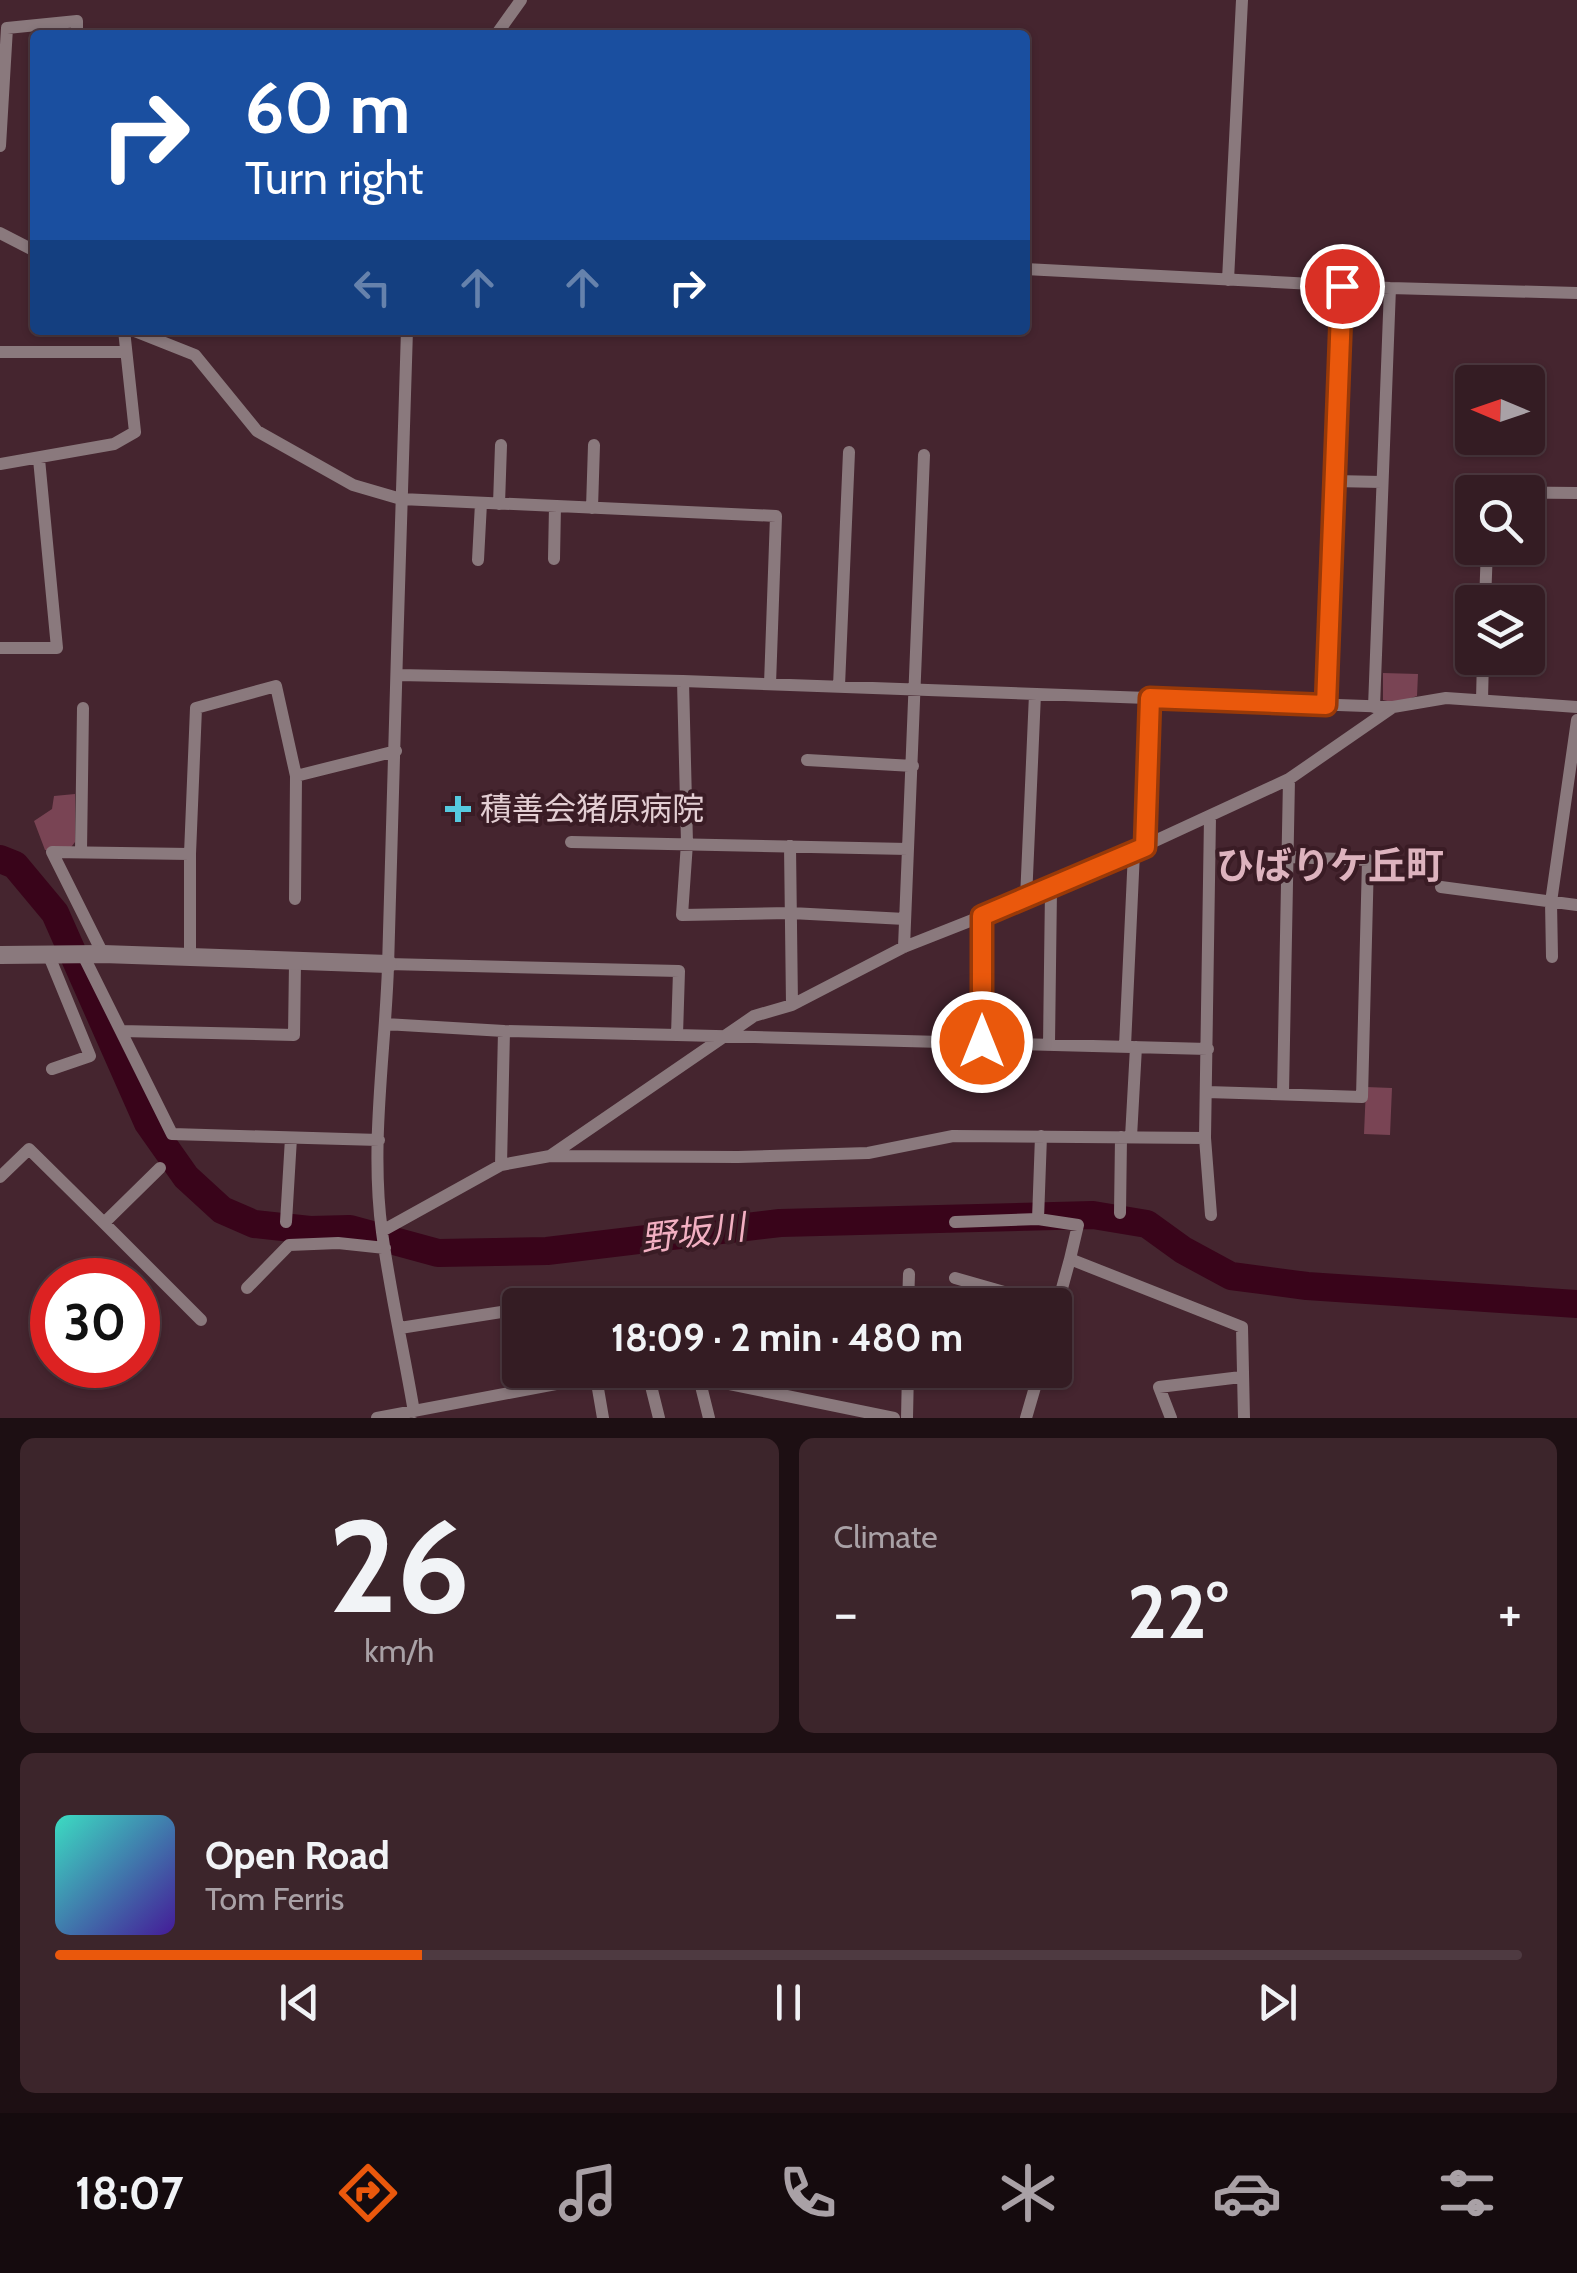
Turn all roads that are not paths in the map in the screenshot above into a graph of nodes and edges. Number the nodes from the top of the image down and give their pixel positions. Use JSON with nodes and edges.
{"nodes":[{"id":1,"x":521,"y":0,"type":"edge"},
{"id":2,"x":1242,"y":0,"type":"edge"},
{"id":3,"x":77,"y":30,"type":"edge"},
{"id":4,"x":500,"y":30,"type":"edge"},
{"id":5,"x":0,"y":146,"type":"edge"},
{"id":6,"x":0,"y":233,"type":"edge"},
{"id":7,"x":30,"y":249,"type":"edge"},
{"id":8,"x":1030,"y":269,"type":"edge"},
{"id":9,"x":1228,"y":280,"type":"junction"},
{"id":10,"x":1342,"y":286,"type":"junction"},
{"id":11,"x":1390,"y":288,"type":"junction"},
{"id":12,"x":1577,"y":294,"type":"edge"},
{"id":13,"x":124,"y":335,"type":"edge"},
{"id":14,"x":144,"y":335,"type":"edge"},
{"id":15,"x":407,"y":335,"type":"edge"},
{"id":16,"x":0,"y":352,"type":"edge"},
{"id":17,"x":126,"y":352,"type":"junction"},
{"id":18,"x":594,"y":445,"type":"dead end"},
{"id":19,"x":500,"y":446,"type":"dead end"},
{"id":20,"x":849,"y":452,"type":"dead end"},
{"id":21,"x":924,"y":455,"type":"dead end"},
{"id":22,"x":38,"y":458,"type":"junction"},
{"id":23,"x":0,"y":464,"type":"edge"},
{"id":24,"x":1334,"y":481,"type":"junction"},
{"id":25,"x":1382,"y":482,"type":"junction"},
{"id":26,"x":1545,"y":493,"type":"edge"},
{"id":27,"x":1577,"y":493,"type":"edge"},
{"id":28,"x":401,"y":499,"type":"junction"},
{"id":29,"x":481,"y":503,"type":"junction"},
{"id":30,"x":498,"y":504,"type":"junction"},
{"id":31,"x":555,"y":506,"type":"junction"},
{"id":32,"x":592,"y":508,"type":"junction"},
{"id":33,"x":554,"y":559,"type":"dead end"},
{"id":34,"x":478,"y":560,"type":"dead end"},
{"id":35,"x":0,"y":648,"type":"edge"},
{"id":36,"x":398,"y":675,"type":"junction"},
{"id":37,"x":1483,"y":675,"type":"edge"},
{"id":38,"x":682,"y":681,"type":"junction"},
{"id":39,"x":770,"y":684,"type":"junction"},
{"id":40,"x":839,"y":686,"type":"junction"},
{"id":41,"x":916,"y":689,"type":"junction"},
{"id":42,"x":1034,"y":694,"type":"junction"},
{"id":43,"x":1150,"y":698,"type":"junction"},
{"id":44,"x":1482,"y":700,"type":"junction"},
{"id":45,"x":1326,"y":705,"type":"junction"},
{"id":46,"x":1374,"y":707,"type":"junction"},
{"id":47,"x":1393,"y":707,"type":"junction"},
{"id":48,"x":1577,"y":707,"type":"edge"},
{"id":49,"x":82,"y":708,"type":"dead end"},
{"id":50,"x":1577,"y":720,"type":"edge"},
{"id":51,"x":396,"y":751,"type":"junction"},
{"id":52,"x":807,"y":760,"type":"dead end"},
{"id":53,"x":912,"y":766,"type":"junction"},
{"id":54,"x":296,"y":776,"type":"junction"},
{"id":55,"x":1289,"y":779,"type":"junction"},
{"id":56,"x":1210,"y":817,"type":"junction"},
{"id":57,"x":571,"y":842,"type":"dead end"},
{"id":58,"x":686,"y":843,"type":"junction"},
{"id":59,"x":790,"y":846,"type":"junction"},
{"id":60,"x":908,"y":850,"type":"junction"},
{"id":61,"x":1139,"y":850,"type":"junction"},
{"id":62,"x":81,"y":852,"type":"junction"},
{"id":63,"x":190,"y":854,"type":"junction"},
{"id":64,"x":1287,"y":857,"type":"junction"},
{"id":65,"x":1441,"y":887,"type":"dead end"},
{"id":66,"x":1051,"y":889,"type":"junction"},
{"id":67,"x":295,"y":899,"type":"dead end"},
{"id":68,"x":1026,"y":899,"type":"junction"},
{"id":69,"x":1551,"y":902,"type":"junction"},
{"id":70,"x":1577,"y":905,"type":"edge"},
{"id":71,"x":791,"y":913,"type":"junction"},
{"id":72,"x":982,"y":916,"type":"junction"},
{"id":73,"x":906,"y":919,"type":"junction"},
{"id":74,"x":904,"y":947,"type":"junction"},
{"id":75,"x":0,"y":954,"type":"edge"},
{"id":76,"x":50,"y":956,"type":"junction"},
{"id":77,"x":93,"y":956,"type":"junction"},
{"id":78,"x":190,"y":957,"type":"junction"},
{"id":79,"x":1552,"y":957,"type":"dead end"},
{"id":80,"x":295,"y":963,"type":"junction"},
{"id":81,"x":388,"y":964,"type":"junction"},
{"id":82,"x":792,"y":1005,"type":"junction"},
{"id":83,"x":385,"y":1024,"type":"junction"},
{"id":84,"x":121,"y":1031,"type":"junction"},
{"id":85,"x":504,"y":1031,"type":"junction"},
{"id":86,"x":677,"y":1035,"type":"junction"},
{"id":87,"x":726,"y":1035,"type":"junction"},
{"id":88,"x":982,"y":1042,"type":"junction"},
{"id":89,"x":1049,"y":1044,"type":"junction"},
{"id":90,"x":1131,"y":1046,"type":"junction"},
{"id":91,"x":1208,"y":1049,"type":"junction"},
{"id":92,"x":52,"y":1070,"type":"dead end"},
{"id":93,"x":1207,"y":1092,"type":"junction"},
{"id":94,"x":1284,"y":1093,"type":"junction"},
{"id":95,"x":1041,"y":1136,"type":"junction"},
{"id":96,"x":1126,"y":1137,"type":"junction"},
{"id":97,"x":291,"y":1138,"type":"junction"},
{"id":98,"x":1205,"y":1138,"type":"junction"},
{"id":99,"x":378,"y":1140,"type":"junction"},
{"id":100,"x":550,"y":1156,"type":"junction"},
{"id":101,"x":501,"y":1165,"type":"junction"},
{"id":102,"x":160,"y":1168,"type":"dead end"},
{"id":103,"x":0,"y":1177,"type":"edge"},
{"id":104,"x":1120,"y":1213,"type":"dead end"},
{"id":105,"x":1210,"y":1214,"type":"dead end"},
{"id":106,"x":1038,"y":1219,"type":"junction"},
{"id":107,"x":286,"y":1222,"type":"dead end"},
{"id":108,"x":956,"y":1222,"type":"dead end"},
{"id":109,"x":104,"y":1223,"type":"junction"},
{"id":110,"x":382,"y":1231,"type":"junction"},
{"id":111,"x":385,"y":1248,"type":"junction"},
{"id":112,"x":1070,"y":1259,"type":"junction"},
{"id":113,"x":909,"y":1274,"type":"dead end"},
{"id":114,"x":954,"y":1278,"type":"dead end"},
{"id":115,"x":247,"y":1288,"type":"dead end"},
{"id":116,"x":909,"y":1288,"type":"edge"},
{"id":117,"x":987,"y":1288,"type":"edge"},
{"id":118,"x":1061,"y":1288,"type":"edge"},
{"id":119,"x":502,"y":1312,"type":"edge"},
{"id":120,"x":201,"y":1320,"type":"dead end"},
{"id":121,"x":400,"y":1328,"type":"junction"},
{"id":122,"x":1240,"y":1377,"type":"junction"},
{"id":123,"x":535,"y":1388,"type":"edge"},
{"id":124,"x":598,"y":1388,"type":"edge"},
{"id":125,"x":652,"y":1388,"type":"edge"},
{"id":126,"x":701,"y":1388,"type":"edge"},
{"id":127,"x":745,"y":1388,"type":"edge"},
{"id":128,"x":908,"y":1388,"type":"edge"},
{"id":129,"x":1034,"y":1388,"type":"edge"},
{"id":130,"x":414,"y":1412,"type":"junction"},
{"id":131,"x":867,"y":1414,"type":"edge"},
{"id":132,"x":378,"y":1418,"type":"edge"},
{"id":133,"x":603,"y":1418,"type":"edge"},
{"id":134,"x":660,"y":1418,"type":"edge"},
{"id":135,"x":710,"y":1418,"type":"edge"},
{"id":136,"x":894,"y":1418,"type":"edge"},
{"id":137,"x":907,"y":1418,"type":"edge"},
{"id":138,"x":1026,"y":1418,"type":"edge"},
{"id":139,"x":1170,"y":1418,"type":"edge"},
{"id":140,"x":1244,"y":1418,"type":"edge"}],
"edges":[{"from":1,"to":4,"type":"street"},
{"from":2,"to":9,"type":"street"},
{"from":3,"to":5,"type":"street"},
{"from":6,"to":7,"type":"street"},
{"from":8,"to":9,"type":"street"},
{"from":9,"to":10,"type":"street"},
{"from":10,"to":11,"type":"street"},
{"from":10,"to":24,"type":"street"},
{"from":11,"to":12,"type":"street"},
{"from":11,"to":25,"type":"street"},
{"from":13,"to":17,"type":"street"},
{"from":14,"to":28,"type":"street"},
{"from":15,"to":28,"type":"street"},
{"from":16,"to":17,"type":"street"},
{"from":17,"to":22,"type":"street"},
{"from":18,"to":32,"type":"street"},
{"from":19,"to":30,"type":"street"},
{"from":20,"to":40,"type":"street"},
{"from":21,"to":41,"type":"street"},
{"from":22,"to":23,"type":"street"},
{"from":22,"to":35,"type":"street"},
{"from":24,"to":25,"type":"street"},
{"from":24,"to":45,"type":"street"},
{"from":25,"to":46,"type":"street"},
{"from":26,"to":27,"type":"street"},
{"from":28,"to":29,"type":"street"},
{"from":28,"to":36,"type":"street"},
{"from":29,"to":30,"type":"street"},
{"from":29,"to":34,"type":"street"},
{"from":30,"to":31,"type":"street"},
{"from":31,"to":32,"type":"street"},
{"from":31,"to":33,"type":"street"},
{"from":32,"to":39,"type":"street"},
{"from":36,"to":38,"type":"street"},
{"from":36,"to":51,"type":"street"},
{"from":37,"to":44,"type":"street"},
{"from":38,"to":39,"type":"street"},
{"from":38,"to":58,"type":"street"},
{"from":39,"to":40,"type":"street"},
{"from":40,"to":41,"type":"street"},
{"from":41,"to":42,"type":"street"},
{"from":41,"to":53,"type":"street"},
{"from":42,"to":43,"type":"street"},
{"from":42,"to":68,"type":"street"},
{"from":43,"to":45,"type":"street"},
{"from":43,"to":61,"type":"street"},
{"from":44,"to":47,"type":"street"},
{"from":44,"to":48,"type":"street"},
{"from":45,"to":46,"type":"street"},
{"from":46,"to":47,"type":"street"},
{"from":47,"to":55,"type":"street"},
{"from":49,"to":62,"type":"street"},
{"from":50,"to":69,"type":"street"},
{"from":51,"to":54,"type":"street"},
{"from":51,"to":81,"type":"street"},
{"from":52,"to":53,"type":"street"},
{"from":53,"to":60,"type":"street"},
{"from":54,"to":63,"type":"street"},
{"from":54,"to":67,"type":"street"},
{"from":55,"to":56,"type":"street"},
{"from":55,"to":64,"type":"street"},
{"from":56,"to":61,"type":"street"},
{"from":56,"to":91,"type":"street"},
{"from":57,"to":58,"type":"street"},
{"from":58,"to":59,"type":"street"},
{"from":58,"to":71,"type":"street"},
{"from":59,"to":60,"type":"street"},
{"from":59,"to":71,"type":"street"},
{"from":60,"to":73,"type":"street"},
{"from":61,"to":66,"type":"street"},
{"from":61,"to":90,"type":"street"},
{"from":62,"to":63,"type":"street"},
{"from":62,"to":77,"type":"street"},
{"from":63,"to":78,"type":"street"},
{"from":64,"to":94,"type":"street"},
{"from":64,"to":94,"type":"street"},
{"from":65,"to":69,"type":"street"},
{"from":66,"to":68,"type":"street"},
{"from":66,"to":89,"type":"street"},
{"from":68,"to":72,"type":"street"},
{"from":69,"to":70,"type":"street"},
{"from":69,"to":79,"type":"street"},
{"from":71,"to":73,"type":"street"},
{"from":71,"to":82,"type":"street"},
{"from":72,"to":74,"type":"street"},
{"from":72,"to":88,"type":"street"},
{"from":73,"to":74,"type":"street"},
{"from":74,"to":82,"type":"street"},
{"from":75,"to":76,"type":"street"},
{"from":76,"to":77,"type":"street"},
{"from":76,"to":92,"type":"street"},
{"from":77,"to":78,"type":"street"},
{"from":77,"to":84,"type":"street"},
{"from":78,"to":80,"type":"street"},
{"from":80,"to":81,"type":"street"},
{"from":80,"to":84,"type":"street"},
{"from":81,"to":83,"type":"street"},
{"from":81,"to":86,"type":"street"},
{"from":82,"to":87,"type":"street"},
{"from":83,"to":85,"type":"street"},
{"from":83,"to":99,"type":"street"},
{"from":84,"to":97,"type":"street"},
{"from":85,"to":86,"type":"street"},
{"from":85,"to":101,"type":"street"},
{"from":86,"to":87,"type":"street"},
{"from":87,"to":88,"type":"street"},
{"from":87,"to":100,"type":"street"},
{"from":88,"to":89,"type":"street"},
{"from":89,"to":90,"type":"street"},
{"from":90,"to":91,"type":"street"},
{"from":90,"to":96,"type":"street"},
{"from":91,"to":93,"type":"street"},
{"from":93,"to":94,"type":"street"},
{"from":93,"to":98,"type":"street"},
{"from":95,"to":96,"type":"street"},
{"from":95,"to":100,"type":"street"},
{"from":95,"to":106,"type":"street"},
{"from":96,"to":98,"type":"street"},
{"from":96,"to":104,"type":"street"},
{"from":97,"to":99,"type":"street"},
{"from":97,"to":107,"type":"street"},
{"from":98,"to":105,"type":"street"},
{"from":99,"to":110,"type":"street"},
{"from":100,"to":101,"type":"street"},
{"from":101,"to":110,"type":"street"},
{"from":102,"to":109,"type":"street"},
{"from":103,"to":109,"type":"street"},
{"from":106,"to":108,"type":"street"},
{"from":106,"to":112,"type":"street"},
{"from":109,"to":120,"type":"street"},
{"from":110,"to":111,"type":"street"},
{"from":111,"to":115,"type":"street"},
{"from":111,"to":121,"type":"street"},
{"from":112,"to":118,"type":"street"},
{"from":112,"to":122,"type":"street"},
{"from":113,"to":116,"type":"street"},
{"from":114,"to":117,"type":"street"},
{"from":119,"to":121,"type":"street"},
{"from":121,"to":130,"type":"street"},
{"from":122,"to":139,"type":"street"},
{"from":122,"to":140,"type":"street"},
{"from":123,"to":130,"type":"street"},
{"from":124,"to":133,"type":"street"},
{"from":125,"to":134,"type":"street"},
{"from":126,"to":135,"type":"street"},
{"from":127,"to":131,"type":"street"},
{"from":128,"to":137,"type":"street"},
{"from":129,"to":138,"type":"street"},
{"from":130,"to":132,"type":"street"},
{"from":131,"to":136,"type":"street"}]}
